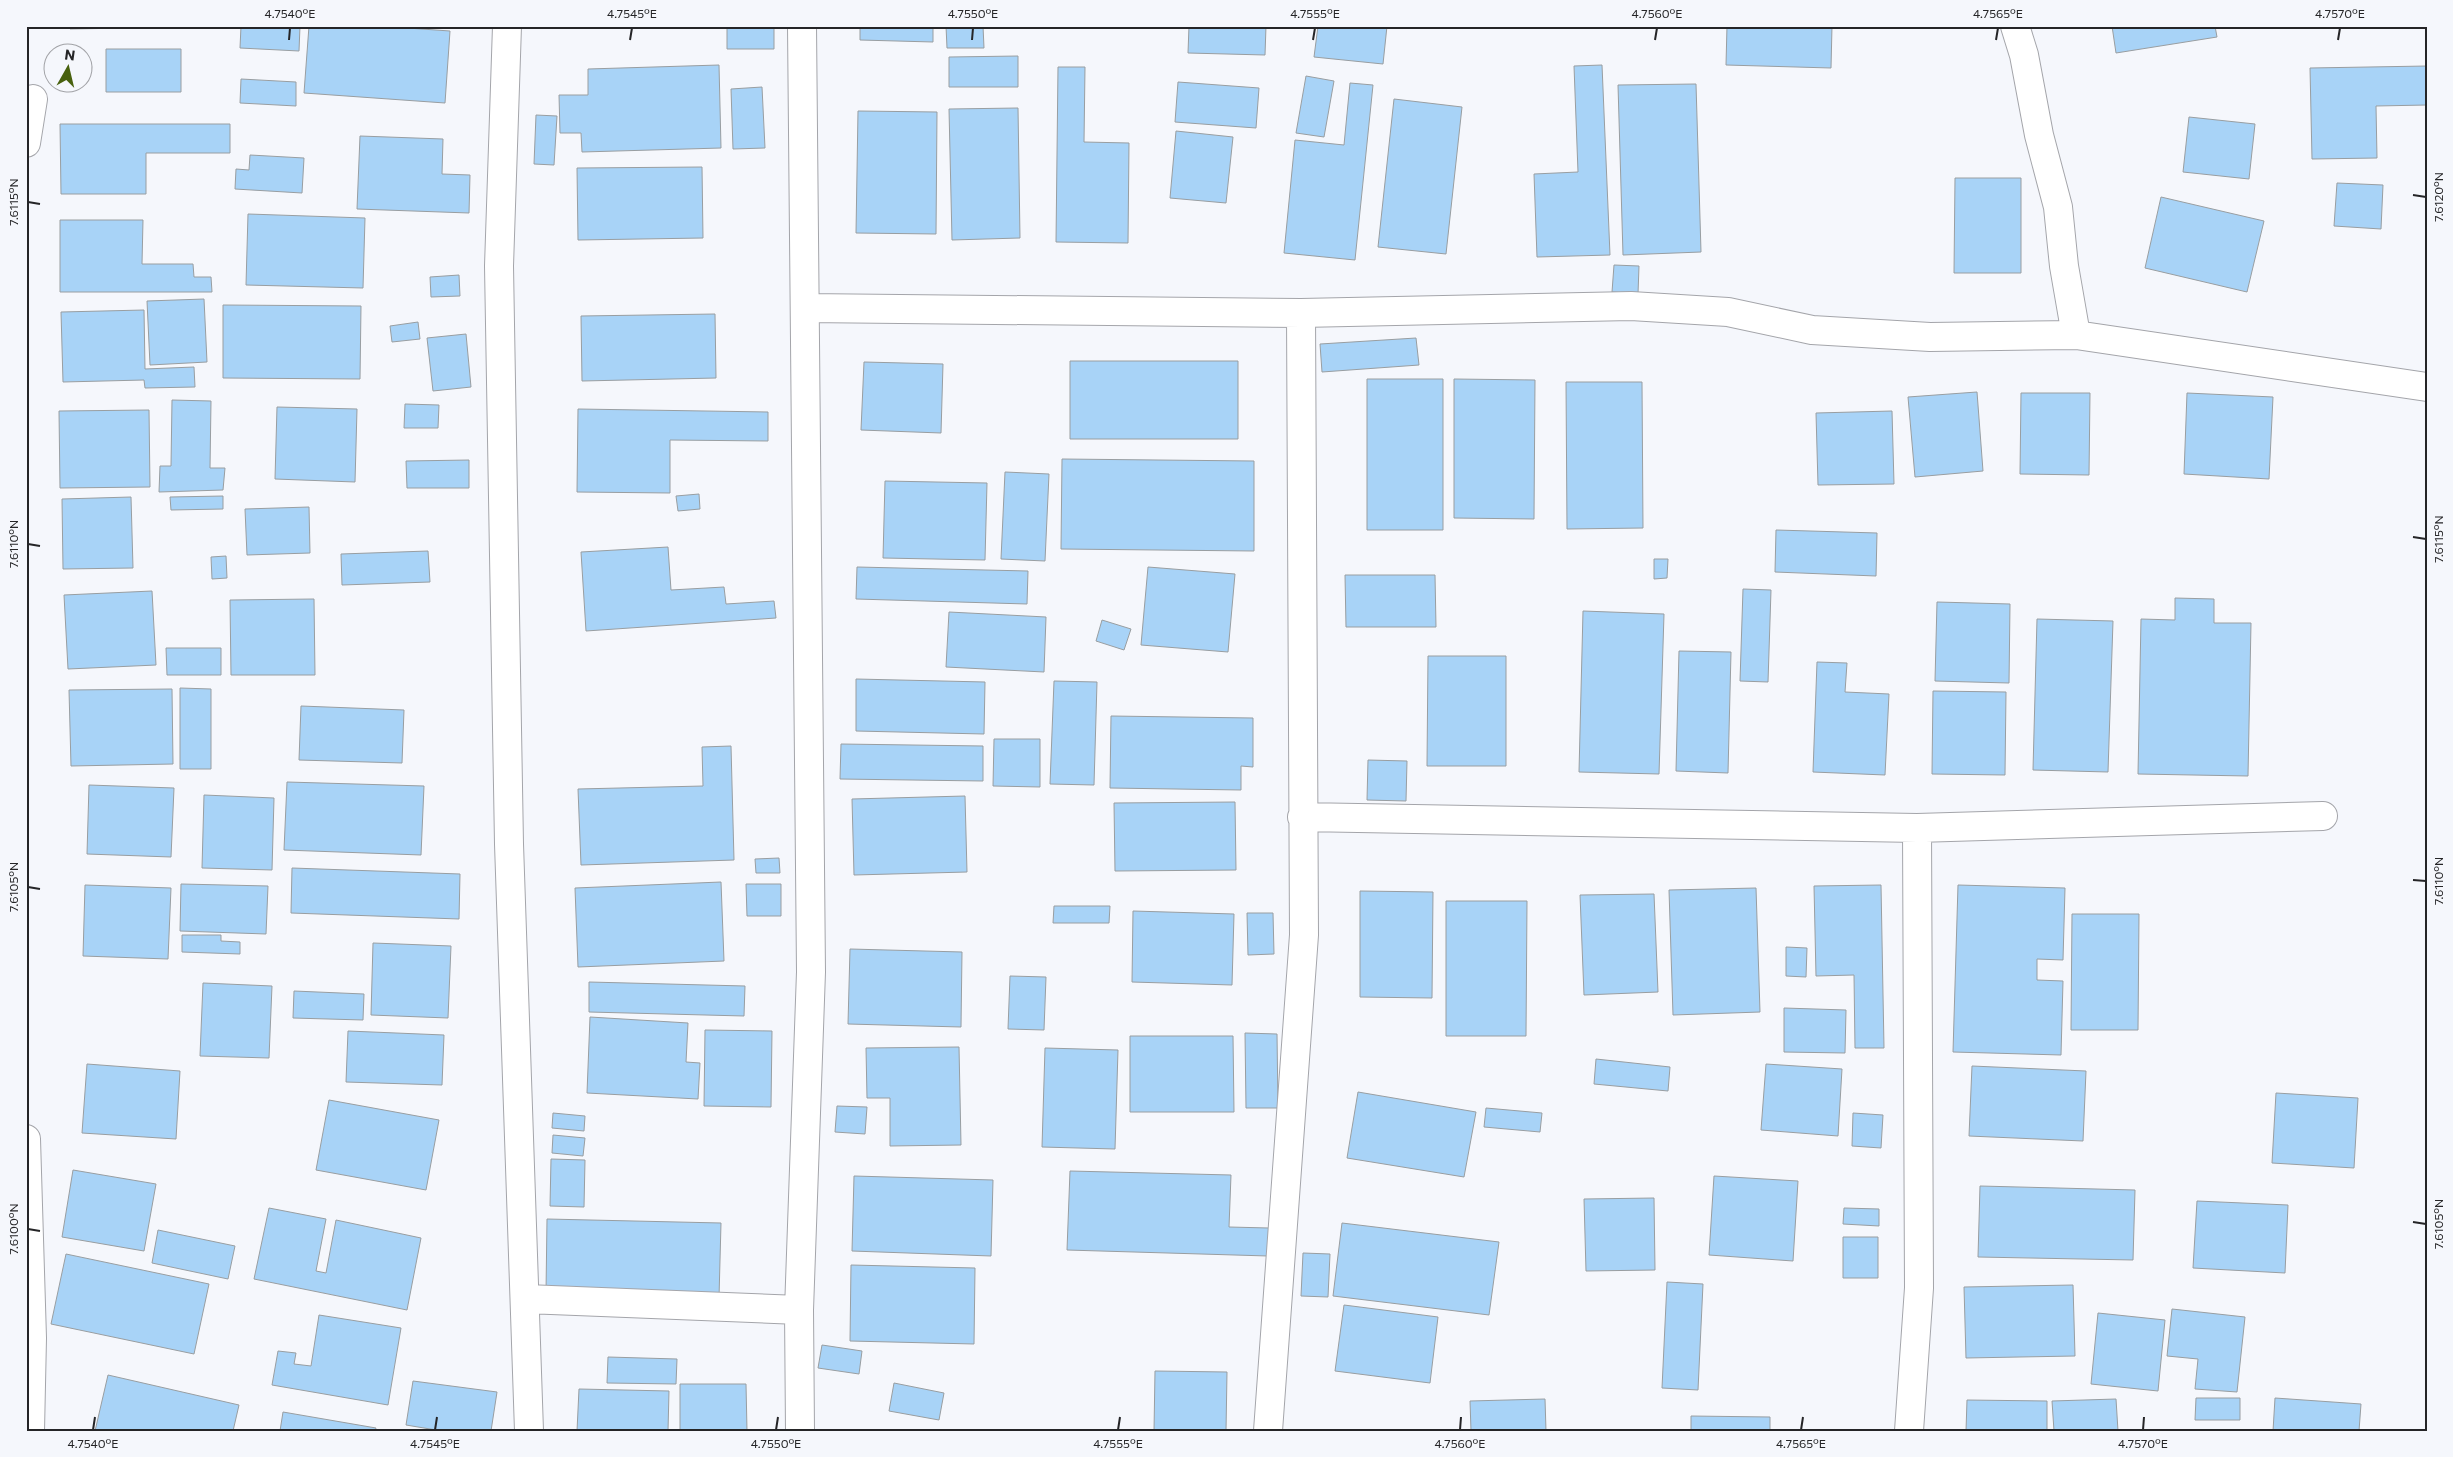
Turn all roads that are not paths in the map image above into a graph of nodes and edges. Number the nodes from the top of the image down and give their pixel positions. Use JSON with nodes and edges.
{"nodes":[{"id":1,"x":507,"y":26,"type":"edge"},
{"id":2,"x":802,"y":26,"type":"edge"},
{"id":3,"x":2015,"y":26,"type":"edge"},
{"id":4,"x":33,"y":99,"type":"dead end"},
{"id":5,"x":26,"y":143,"type":"edge"},
{"id":6,"x":806,"y":308,"type":"junction"},
{"id":7,"x":1301,"y":313,"type":"junction"},
{"id":8,"x":2076,"y":335,"type":"junction"},
{"id":9,"x":2427,"y":387,"type":"edge"},
{"id":10,"x":2323,"y":816,"type":"dead end"},
{"id":11,"x":1302,"y":817,"type":"junction"},
{"id":12,"x":1917,"y":828,"type":"junction"},
{"id":13,"x":26,"y":1139,"type":"edge"},
{"id":14,"x":526,"y":1299,"type":"junction"},
{"id":15,"x":799,"y":1310,"type":"junction"},
{"id":16,"x":30,"y":1431,"type":"edge"},
{"id":17,"x":529,"y":1431,"type":"edge"},
{"id":18,"x":800,"y":1431,"type":"edge"},
{"id":19,"x":1268,"y":1431,"type":"edge"},
{"id":20,"x":1909,"y":1431,"type":"edge"}],
"edges":[{"from":1,"to":14,"type":"street"},
{"from":2,"to":6,"type":"street"},
{"from":3,"to":8,"type":"street"},
{"from":4,"to":5,"type":"street"},
{"from":6,"to":7,"type":"street"},
{"from":6,"to":15,"type":"street"},
{"from":7,"to":8,"type":"street"},
{"from":7,"to":11,"type":"street"},
{"from":8,"to":9,"type":"street"},
{"from":10,"to":12,"type":"street"},
{"from":11,"to":12,"type":"street"},
{"from":11,"to":19,"type":"street"},
{"from":12,"to":20,"type":"street"},
{"from":13,"to":16,"type":"street"},
{"from":14,"to":15,"type":"street"},
{"from":14,"to":17,"type":"street"},
{"from":15,"to":18,"type":"street"}]}
